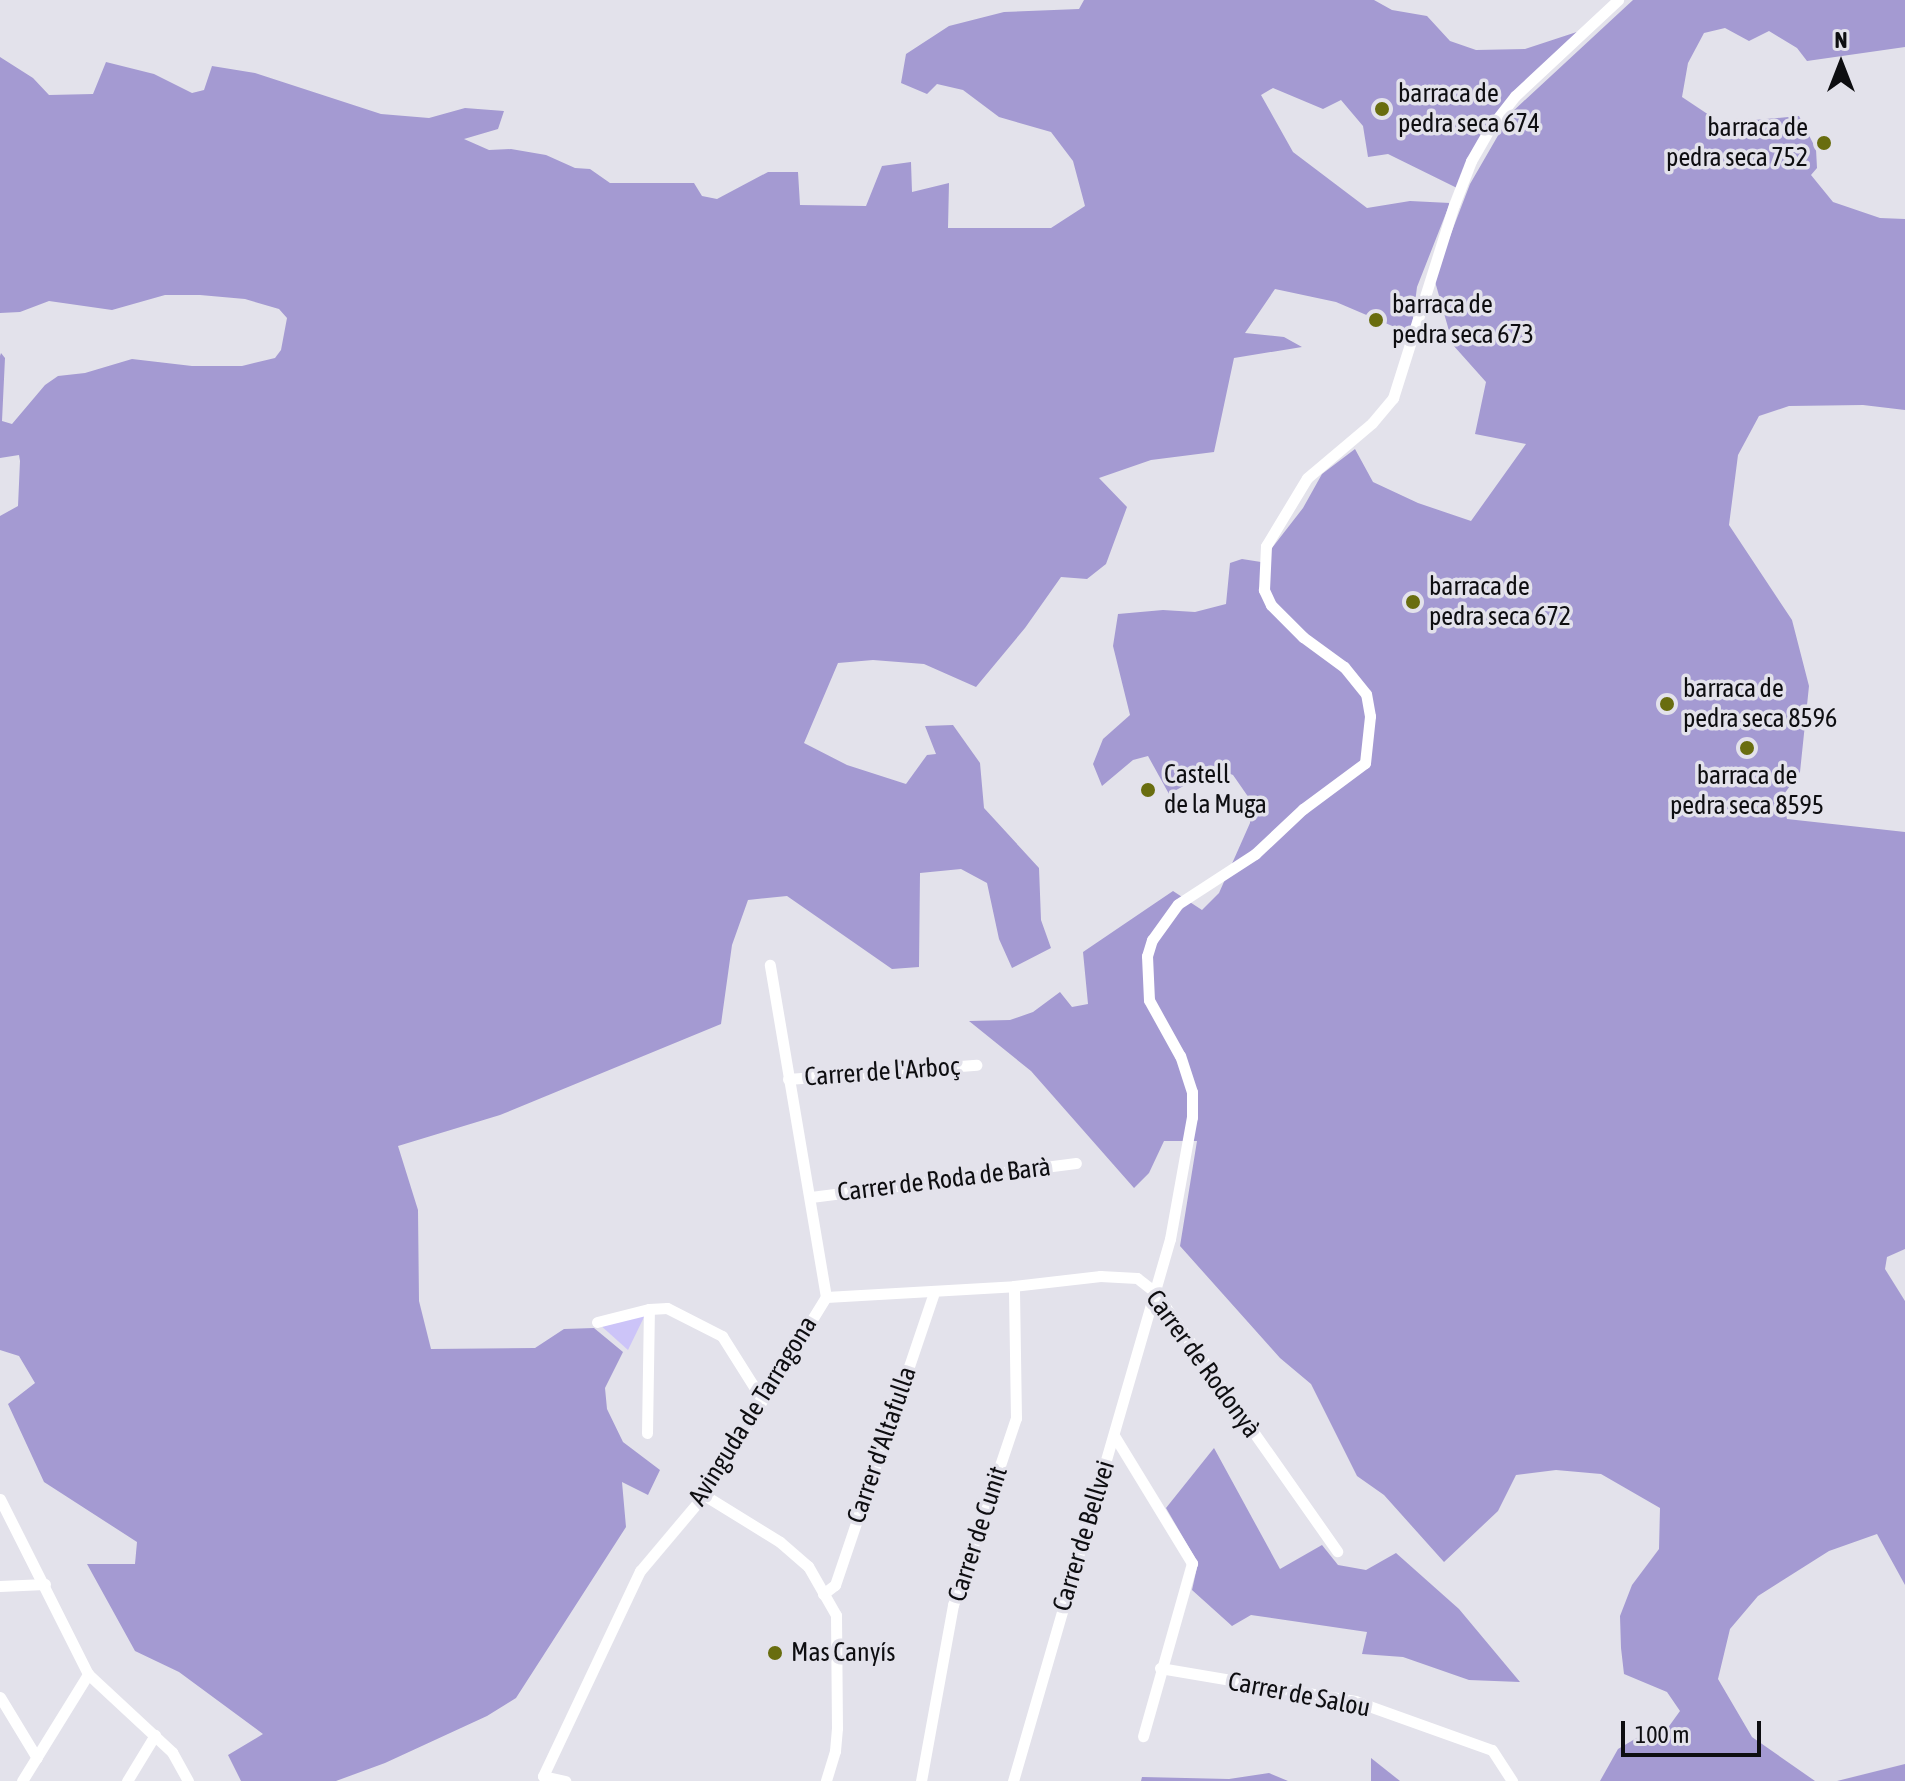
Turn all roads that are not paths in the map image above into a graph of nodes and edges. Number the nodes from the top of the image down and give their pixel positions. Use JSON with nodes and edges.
{"nodes":[{"id":1,"x":1618,"y":0,"type":"edge"},
{"id":2,"x":770,"y":965,"type":"dead end"},
{"id":3,"x":976,"y":1065,"type":"dead end"},
{"id":4,"x":788,"y":1079,"type":"junction"},
{"id":5,"x":1076,"y":1163,"type":"dead end"},
{"id":6,"x":811,"y":1197,"type":"junction"},
{"id":7,"x":1014,"y":1286,"type":"junction"},
{"id":8,"x":934,"y":1292,"type":"junction"},
{"id":9,"x":1155,"y":1292,"type":"junction"},
{"id":10,"x":826,"y":1297,"type":"junction"},
{"id":11,"x":649,"y":1309,"type":"junction"},
{"id":12,"x":597,"y":1322,"type":"dead end"},
{"id":13,"x":761,"y":1398,"type":"junction"},
{"id":14,"x":647,"y":1433,"type":"dead end"},
{"id":15,"x":1115,"y":1437,"type":"junction"},
{"id":16,"x":704,"y":1495,"type":"junction"},
{"id":17,"x":0,"y":1499,"type":"edge"},
{"id":18,"x":1337,"y":1551,"type":"dead end"},
{"id":19,"x":45,"y":1584,"type":"junction"},
{"id":20,"x":0,"y":1586,"type":"edge"},
{"id":21,"x":823,"y":1594,"type":"junction"},
{"id":22,"x":1160,"y":1668,"type":"junction"},
{"id":23,"x":88,"y":1674,"type":"junction"},
{"id":24,"x":0,"y":1697,"type":"edge"},
{"id":25,"x":155,"y":1735,"type":"junction"},
{"id":26,"x":1143,"y":1736,"type":"dead end"},
{"id":27,"x":37,"y":1758,"type":"junction"},
{"id":28,"x":539,"y":1778,"type":"edge"},
{"id":29,"x":22,"y":1781,"type":"edge"},
{"id":30,"x":127,"y":1781,"type":"edge"},
{"id":31,"x":188,"y":1781,"type":"edge"},
{"id":32,"x":565,"y":1781,"type":"edge"},
{"id":33,"x":826,"y":1781,"type":"edge"},
{"id":34,"x":921,"y":1781,"type":"edge"},
{"id":35,"x":1013,"y":1781,"type":"edge"},
{"id":36,"x":1512,"y":1781,"type":"edge"}],
"edges":[{"from":1,"to":9,"type":"street","name":"Carrer de Bellvei"},
{"from":2,"to":4,"type":"street","name":"Avinguda de Tarragona"},
{"from":3,"to":4,"type":"street","name":"Carrer de l'Arboç"},
{"from":4,"to":6,"type":"street","name":"Avinguda de Tarragona"},
{"from":5,"to":6,"type":"street","name":"Carrer de Roda de Barà"},
{"from":6,"to":10,"type":"street","name":"Avinguda de Tarragona"},
{"from":7,"to":8,"type":"street","name":"Carrer de Rodonyà"},
{"from":7,"to":9,"type":"street","name":"Carrer de Rodonyà"},
{"from":7,"to":34,"type":"street","name":"Carrer de Cunit"},
{"from":8,"to":10,"type":"street","name":"Carrer de Rodonyà"},
{"from":8,"to":21,"type":"street","name":"Carrer d'Altafulla"},
{"from":9,"to":15,"type":"street","name":"Carrer de Bellvei"},
{"from":9,"to":18,"type":"street","name":"Carrer de Rodonyà"},
{"from":10,"to":13,"type":"street","name":"Avinguda de Tarragona"},
{"from":11,"to":12,"type":"street"},
{"from":11,"to":13,"type":"street"},
{"from":11,"to":14,"type":"street"},
{"from":13,"to":16,"type":"street","name":"Avinguda de Tarragona"},
{"from":15,"to":22,"type":"street"},
{"from":15,"to":35,"type":"street","name":"Carrer de Bellvei"},
{"from":16,"to":21,"type":"street"},
{"from":16,"to":28,"type":"street","name":"Avinguda de Tarragona"},
{"from":17,"to":19,"type":"street"},
{"from":19,"to":20,"type":"street"},
{"from":19,"to":23,"type":"street"},
{"from":21,"to":33,"type":"street"},
{"from":22,"to":26,"type":"street"},
{"from":22,"to":36,"type":"street","name":"Carrer de Salou"},
{"from":23,"to":25,"type":"street"},
{"from":23,"to":27,"type":"street"},
{"from":24,"to":27,"type":"street"},
{"from":25,"to":30,"type":"street"},
{"from":25,"to":31,"type":"street"},
{"from":27,"to":29,"type":"street"},
{"from":28,"to":32,"type":"street"}]}
